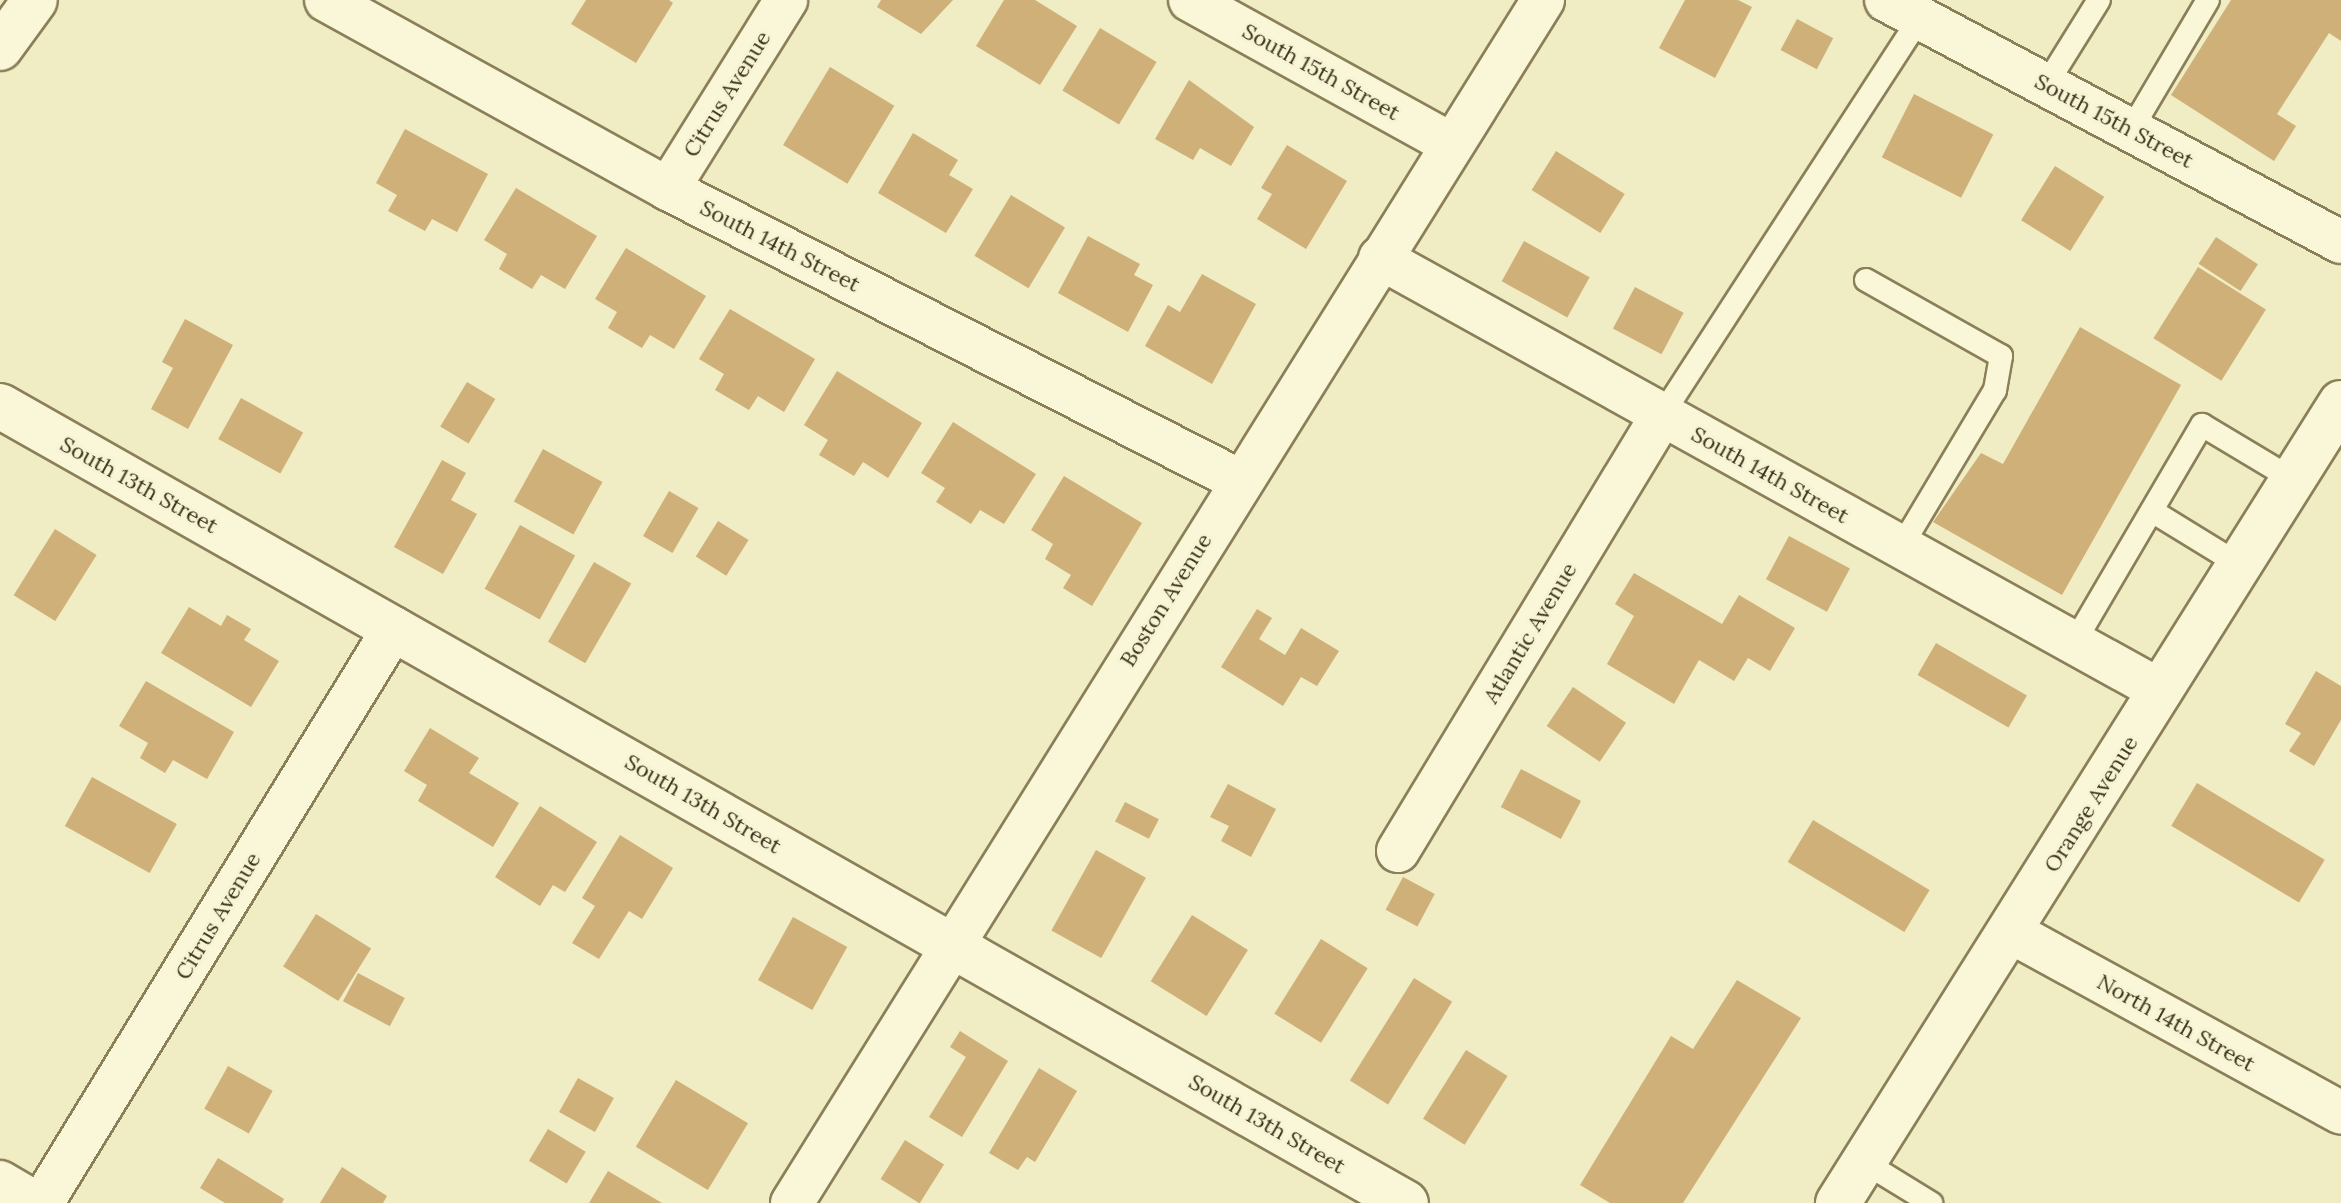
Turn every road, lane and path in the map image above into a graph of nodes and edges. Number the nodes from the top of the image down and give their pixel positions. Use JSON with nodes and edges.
{"nodes":[{"id":1,"x":35,"y":0,"type":"edge"},
{"id":2,"x":326,"y":0,"type":"edge"},
{"id":3,"x":786,"y":0,"type":"edge"},
{"id":4,"x":1190,"y":0,"type":"edge"},
{"id":5,"x":1543,"y":0,"type":"edge"},
{"id":6,"x":2099,"y":0,"type":"edge"},
{"id":7,"x":2208,"y":0,"type":"edge"},
{"id":8,"x":1903,"y":9,"type":"edge"},
{"id":9,"x":0,"y":48,"type":"edge"},
{"id":10,"x":2046,"y":85,"type":"junction"},
{"id":11,"x":2131,"y":130,"type":"junction"},
{"id":12,"x":1451,"y":144,"type":"junction"},
{"id":13,"x":668,"y":189,"type":"junction"},
{"id":14,"x":2341,"y":242,"type":"edge"},
{"id":15,"x":1380,"y":258,"type":"junction"},
{"id":16,"x":1866,"y":280,"type":"dead end"},
{"id":17,"x":0,"y":406,"type":"edge"},
{"id":18,"x":1662,"y":415,"type":"junction"},
{"id":19,"x":2337,"y":419,"type":"edge"},
{"id":20,"x":2294,"y":480,"type":"junction"},
{"id":21,"x":1240,"y":481,"type":"junction"},
{"id":22,"x":2152,"y":511,"type":"junction"},
{"id":23,"x":1901,"y":547,"type":"junction"},
{"id":24,"x":2240,"y":565,"type":"junction"},
{"id":25,"x":394,"y":628,"type":"junction"},
{"id":26,"x":2074,"y":643,"type":"junction"},
{"id":27,"x":2161,"y":691,"type":"junction"},
{"id":28,"x":1398,"y":851,"type":"dead end"},
{"id":29,"x":2011,"y":932,"type":"junction"},
{"id":30,"x":951,"y":945,"type":"junction"},
{"id":31,"x":2341,"y":1113,"type":"edge"},
{"id":32,"x":1864,"y":1162,"type":"junction"},
{"id":33,"x":0,"y":1182,"type":"edge"},
{"id":34,"x":39,"y":1203,"type":"edge"},
{"id":35,"x":792,"y":1203,"type":"edge"},
{"id":36,"x":1406,"y":1203,"type":"edge"},
{"id":37,"x":1838,"y":1203,"type":"edge"},
{"id":38,"x":1931,"y":1203,"type":"edge"}],
"edges":[{"from":1,"to":9,"type":"street"},
{"from":2,"to":13,"type":"street","name":"South 14th Street"},
{"from":3,"to":13,"type":"street","name":"Citrus Avenue"},
{"from":4,"to":12,"type":"street","name":"South 15th Street"},
{"from":5,"to":12,"type":"street","name":"Boston Avenue"},
{"from":6,"to":10,"type":"lane"},
{"from":7,"to":11,"type":"lane"},
{"from":8,"to":10,"type":"street","name":"South 15th Street"},
{"from":8,"to":18,"type":"lane"},
{"from":10,"to":11,"type":"street","name":"South 15th Street"},
{"from":11,"to":14,"type":"street","name":"South 15th Street"},
{"from":12,"to":15,"type":"street","name":"Boston Avenue"},
{"from":13,"to":21,"type":"street","name":"South 14th Street"},
{"from":15,"to":18,"type":"street","name":"South 14th Street"},
{"from":15,"to":21,"type":"street","name":"Boston Avenue"},
{"from":16,"to":23,"type":"lane"},
{"from":17,"to":25,"type":"street","name":"South 13th Street"},
{"from":18,"to":23,"type":"street","name":"South 14th Street"},
{"from":18,"to":28,"type":"street","name":"Atlantic Avenue"},
{"from":19,"to":20,"type":"street","name":"Orange Avenue"},
{"from":20,"to":22,"type":"lane"},
{"from":20,"to":24,"type":"street","name":"Orange Avenue"},
{"from":21,"to":30,"type":"street","name":"Boston Avenue"},
{"from":22,"to":24,"type":"lane"},
{"from":22,"to":26,"type":"lane"},
{"from":23,"to":26,"type":"street","name":"South 14th Street"},
{"from":24,"to":27,"type":"street","name":"Orange Avenue"},
{"from":25,"to":30,"type":"street","name":"South 13th Street"},
{"from":25,"to":34,"type":"street","name":"Citrus Avenue"},
{"from":26,"to":27,"type":"street","name":"South 14th Street"},
{"from":27,"to":29,"type":"street","name":"Orange Avenue"},
{"from":29,"to":31,"type":"street","name":"North 14th Street"},
{"from":29,"to":32,"type":"street","name":"Orange Avenue"},
{"from":30,"to":35,"type":"street","name":"Boston Avenue"},
{"from":30,"to":36,"type":"street","name":"South 13th Street"},
{"from":32,"to":37,"type":"street","name":"Orange Avenue"},
{"from":32,"to":38,"type":"lane"},
{"from":33,"to":34,"type":"street"}]}
